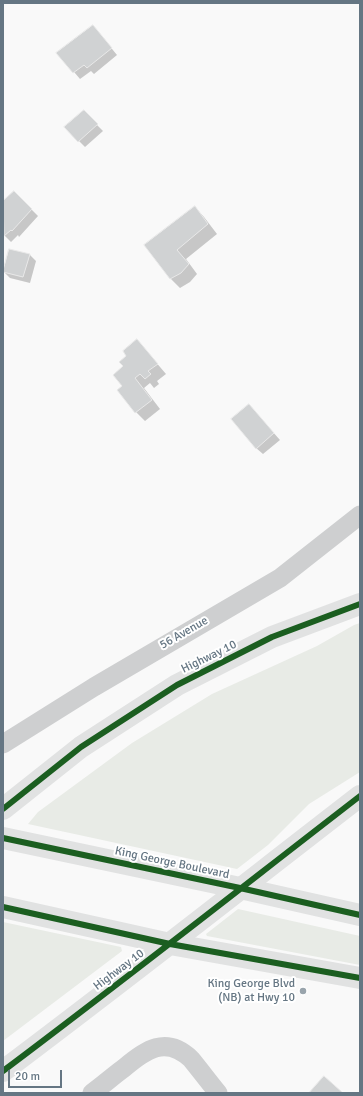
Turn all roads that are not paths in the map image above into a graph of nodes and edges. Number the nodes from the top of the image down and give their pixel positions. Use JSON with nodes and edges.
{"nodes":[{"id":1,"x":360,"y":515,"type":"edge"},
{"id":2,"x":360,"y":604,"type":"edge"},
{"id":3,"x":3,"y":744,"type":"edge"},
{"id":4,"x":360,"y":796,"type":"edge"},
{"id":5,"x":3,"y":809,"type":"edge"},
{"id":6,"x":3,"y":838,"type":"edge"},
{"id":7,"x":240,"y":888,"type":"junction"},
{"id":8,"x":3,"y":907,"type":"edge"},
{"id":9,"x":360,"y":916,"type":"edge"},
{"id":10,"x":170,"y":944,"type":"junction"},
{"id":11,"x":360,"y":978,"type":"edge"},
{"id":12,"x":3,"y":1071,"type":"edge"},
{"id":13,"x":92,"y":1093,"type":"edge"},
{"id":14,"x":218,"y":1093,"type":"edge"}],
"edges":[{"from":1,"to":3,"type":"street","name":"56 Avenue"},
{"from":2,"to":5,"type":"main road","name":"Highway 10"},
{"from":4,"to":7,"type":"main road","name":"Highway 10"},
{"from":6,"to":7,"type":"main road","name":"King George Boulevard"},
{"from":7,"to":9,"type":"main road","name":"King George Boulevard"},
{"from":7,"to":10,"type":"main road","name":"Highway 10"},
{"from":8,"to":10,"type":"main road"},
{"from":10,"to":11,"type":"main road"},
{"from":10,"to":12,"type":"main road","name":"Highway 10"},
{"from":13,"to":14,"type":"street"}]}
